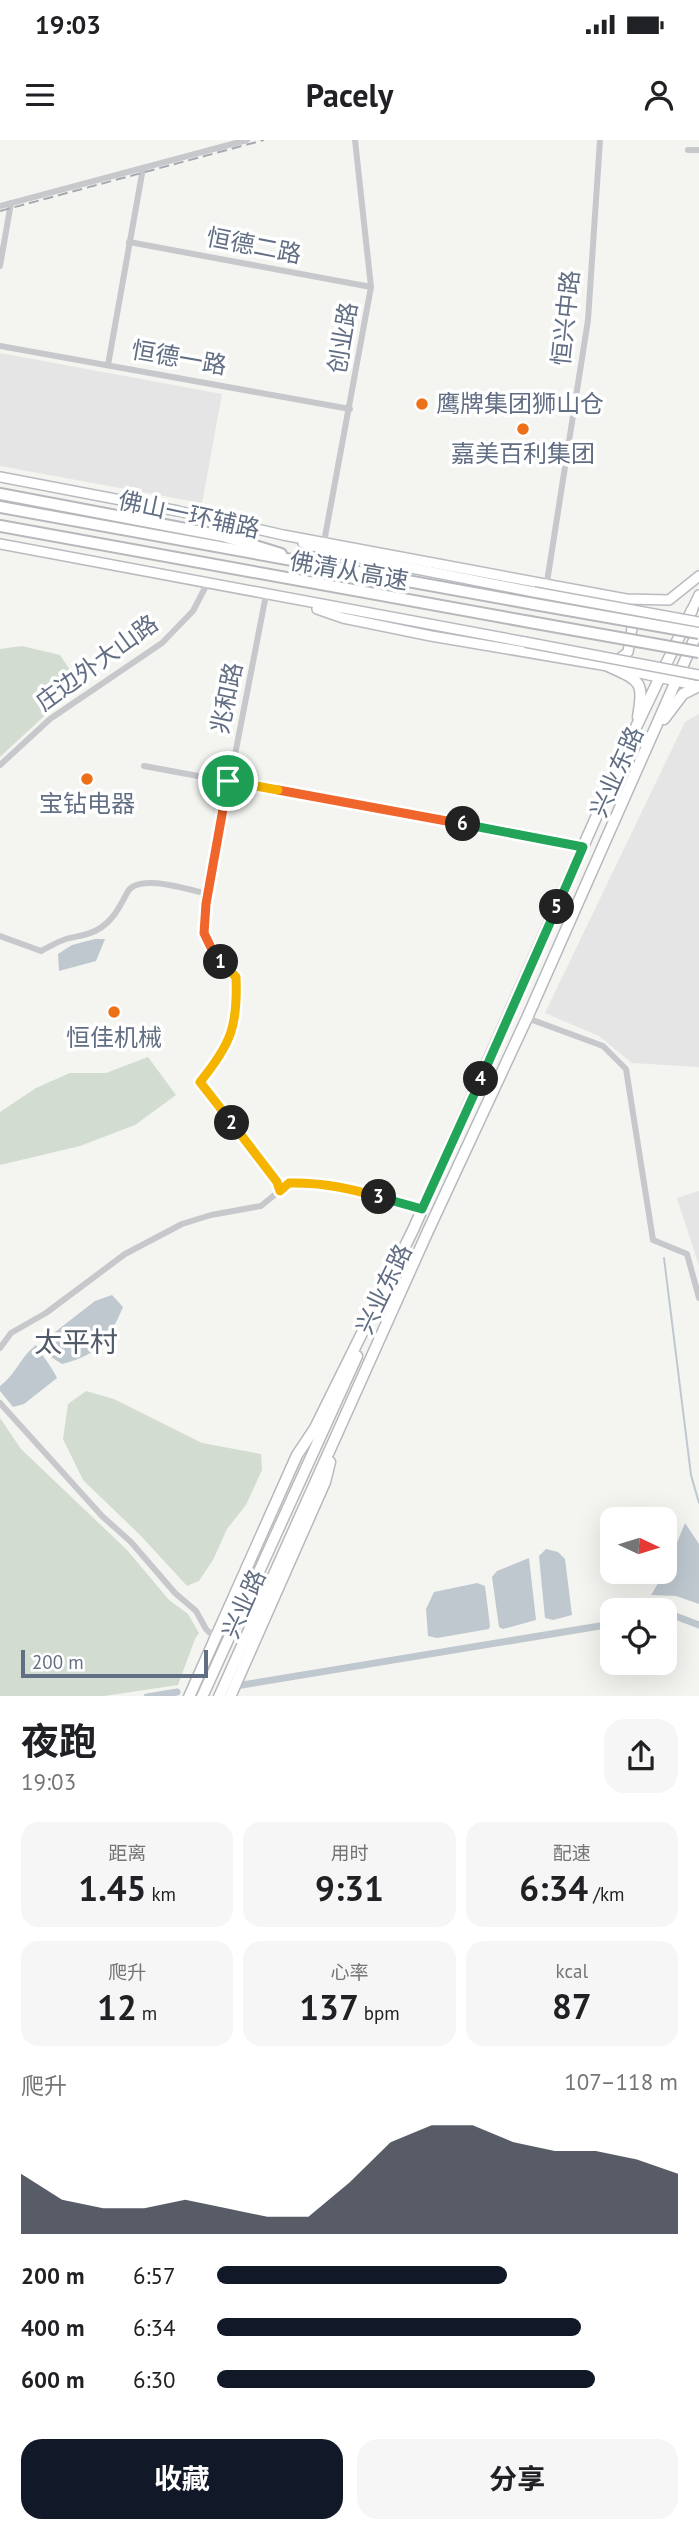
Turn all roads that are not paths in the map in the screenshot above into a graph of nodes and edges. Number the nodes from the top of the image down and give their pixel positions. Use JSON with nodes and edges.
{"nodes":[{"id":1,"x":247,"y":140,"type":"edge"},
{"id":2,"x":355,"y":140,"type":"edge"},
{"id":3,"x":600,"y":140,"type":"edge"},
{"id":4,"x":688,"y":150,"type":"dead end"},
{"id":5,"x":699,"y":150,"type":"edge"},
{"id":6,"x":143,"y":168,"type":"junction"},
{"id":7,"x":11,"y":203,"type":"junction"},
{"id":8,"x":0,"y":206,"type":"edge"},
{"id":9,"x":130,"y":242,"type":"junction"},
{"id":10,"x":0,"y":265,"type":"edge"},
{"id":11,"x":371,"y":287,"type":"junction"},
{"id":12,"x":0,"y":346,"type":"edge"},
{"id":13,"x":108,"y":365,"type":"junction"},
{"id":14,"x":350,"y":409,"type":"junction"},
{"id":15,"x":0,"y":477,"type":"edge"},
{"id":16,"x":0,"y":494,"type":"edge"},
{"id":17,"x":0,"y":507,"type":"edge"},
{"id":18,"x":0,"y":526,"type":"edge"},
{"id":19,"x":283,"y":535,"type":"junction"},
{"id":20,"x":324,"y":542,"type":"junction"},
{"id":21,"x":0,"y":544,"type":"edge"},
{"id":22,"x":329,"y":568,"type":"junction"},
{"id":23,"x":699,"y":576,"type":"edge"},
{"id":24,"x":547,"y":583,"type":"junction"},
{"id":25,"x":207,"y":584,"type":"junction"},
{"id":26,"x":267,"y":595,"type":"junction"},
{"id":27,"x":699,"y":595,"type":"edge"},
{"id":28,"x":534,"y":598,"type":"junction"},
{"id":29,"x":626,"y":599,"type":"junction"},
{"id":30,"x":302,"y":602,"type":"junction"},
{"id":31,"x":692,"y":610,"type":"joint"},
{"id":32,"x":699,"y":622,"type":"edge"},
{"id":33,"x":699,"y":631,"type":"edge"},
{"id":34,"x":699,"y":652,"type":"edge"},
{"id":35,"x":608,"y":666,"type":"junction"},
{"id":36,"x":699,"y":675,"type":"edge"},
{"id":37,"x":661,"y":678,"type":"junction"},
{"id":38,"x":674,"y":682,"type":"junction"},
{"id":39,"x":699,"y":686,"type":"edge"},
{"id":40,"x":637,"y":725,"type":"junction"},
{"id":41,"x":649,"y":739,"type":"junction"},
{"id":42,"x":0,"y":765,"type":"edge"},
{"id":43,"x":144,"y":766,"type":"dead end"},
{"id":44,"x":228,"y":781,"type":"junction"},
{"id":45,"x":583,"y":847,"type":"junction"},
{"id":46,"x":208,"y":894,"type":"junction"},
{"id":47,"x":0,"y":936,"type":"edge"},
{"id":48,"x":527,"y":1018,"type":"junction"},
{"id":49,"x":280,"y":1191,"type":"junction"},
{"id":50,"x":422,"y":1209,"type":"junction"},
{"id":51,"x":413,"y":1230,"type":"junction"},
{"id":52,"x":699,"y":1298,"type":"edge"},
{"id":53,"x":0,"y":1348,"type":"edge"},
{"id":54,"x":0,"y":1403,"type":"edge"},
{"id":55,"x":334,"y":1442,"type":"junction"},
{"id":56,"x":215,"y":1638,"type":"junction"},
{"id":57,"x":189,"y":1696,"type":"edge"},
{"id":58,"x":202,"y":1696,"type":"edge"},
{"id":59,"x":219,"y":1696,"type":"edge"},
{"id":60,"x":230,"y":1696,"type":"edge"}],
"edges":[{"from":1,"to":6,"type":"street"},
{"from":2,"to":11,"type":"street","name":"创业路"},
{"from":3,"to":24,"type":"street","name":"恒兴中路"},
{"from":4,"to":5,"type":"street"},
{"from":6,"to":7,"type":"street"},
{"from":6,"to":9,"type":"street"},
{"from":7,"to":8,"type":"street"},
{"from":7,"to":10,"type":"street"},
{"from":9,"to":11,"type":"street","name":"恒德二路"},
{"from":9,"to":13,"type":"street"},
{"from":11,"to":14,"type":"street","name":"创业路"},
{"from":12,"to":13,"type":"street","name":"恒德一路"},
{"from":13,"to":14,"type":"street","name":"恒德一路"},
{"from":14,"to":20,"type":"street","name":"创业路"},
{"from":15,"to":19,"type":"main road","name":"佛山一环辅路"},
{"from":16,"to":22,"type":"highway"},
{"from":17,"to":22,"type":"highway","name":"佛清从高速"},
{"from":18,"to":34,"type":"highway","name":"佛清从高速","bridge":true},
{"from":19,"to":20,"type":"main road","name":"佛山一环辅路"},
{"from":19,"to":28,"type":"main road"},
{"from":20,"to":24,"type":"main road","name":"佛山一环辅路"},
{"from":21,"to":25,"type":"main road"},
{"from":22,"to":28,"type":"highway","name":"佛清从高速"},
{"from":23,"to":29,"type":"main road","name":"佛山一环辅路"},
{"from":24,"to":29,"type":"main road","name":"佛山一环辅路"},
{"from":25,"to":26,"type":"main road"},
{"from":25,"to":42,"type":"street","name":"庄边外大山路"},
{"from":26,"to":30,"type":"main road"},
{"from":26,"to":44,"type":"street","name":"兆和路"},
{"from":27,"to":31,"type":"main road"},
{"from":28,"to":32,"type":"main road","bridge":true},
{"from":28,"to":33,"type":"highway","name":"佛清从高速","bridge":true},
{"from":29,"to":35,"type":"main road"},
{"from":30,"to":35,"type":"main road"},
{"from":30,"to":36,"type":"main road","bridge":true},
{"from":31,"to":37,"type":"main road","name":"兴业东路"},
{"from":33,"to":38,"type":"main road","name":"兴业东路"},
{"from":35,"to":37,"type":"main road"},
{"from":35,"to":40,"type":"main road"},
{"from":37,"to":38,"type":"main road"},
{"from":37,"to":40,"type":"main road","name":"兴业东路"},
{"from":38,"to":39,"type":"main road"},
{"from":38,"to":41,"type":"main road","name":"兴业东路"},
{"from":39,"to":41,"type":"main road"},
{"from":40,"to":45,"type":"main road","name":"兴业东路"},
{"from":41,"to":48,"type":"main road","name":"兴业东路"},
{"from":43,"to":44,"type":"street"},
{"from":44,"to":45,"type":"street"},
{"from":44,"to":46,"type":"street","name":"兆和路"},
{"from":45,"to":50,"type":"main road","name":"兴业东路"},
{"from":46,"to":47,"type":"street"},
{"from":46,"to":49,"type":"street","name":"兆和路"},
{"from":48,"to":52,"type":"street"},
{"from":48,"to":55,"type":"main road","name":"兴业东路"},
{"from":49,"to":50,"type":"street"},
{"from":49,"to":53,"type":"street"},
{"from":50,"to":51,"type":"main road","name":"兴业东路"},
{"from":51,"to":56,"type":"main road","name":"兴业东路"},
{"from":51,"to":58,"type":"main road","name":"兴业路"},
{"from":54,"to":56,"type":"street"},
{"from":55,"to":59,"type":"main road","name":"兴业东路"},
{"from":55,"to":60,"type":"main road"},
{"from":56,"to":57,"type":"main road","name":"兴业东路"}]}
